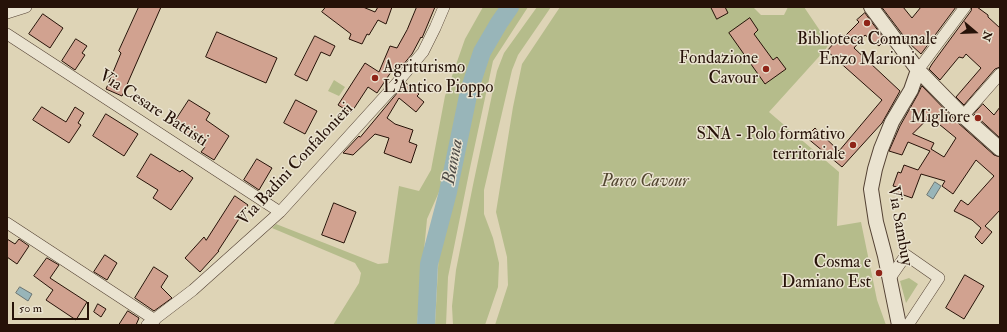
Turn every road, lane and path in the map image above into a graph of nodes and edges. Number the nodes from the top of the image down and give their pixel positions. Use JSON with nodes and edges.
{"nodes":[{"id":1,"x":26,"y":7,"type":"edge"},
{"id":2,"x":444,"y":7,"type":"edge"},
{"id":3,"x":871,"y":7,"type":"edge"},
{"id":4,"x":965,"y":7,"type":"edge"},
{"id":5,"x":7,"y":13,"type":"edge"},
{"id":6,"x":7,"y":34,"type":"edge"},
{"id":7,"x":918,"y":70,"type":"junction"},
{"id":8,"x":1000,"y":74,"type":"edge"},
{"id":9,"x":963,"y":116,"type":"junction"},
{"id":10,"x":1000,"y":149,"type":"edge"},
{"id":11,"x":280,"y":212,"type":"junction"},
{"id":12,"x":7,"y":223,"type":"edge"},
{"id":13,"x":890,"y":278,"type":"junction"},
{"id":14,"x":151,"y":322,"type":"edge"},
{"id":15,"x":899,"y":325,"type":"edge"},
{"id":16,"x":908,"y":325,"type":"edge"}],
"edges":[{"from":1,"to":5,"type":"street"},
{"from":2,"to":11,"type":"street","name":"Via Badini Confalonieri"},
{"from":3,"to":7,"type":"street"},
{"from":4,"to":7,"type":"street"},
{"from":6,"to":11,"type":"street","name":"Via Cesare Battisti"},
{"from":7,"to":9,"type":"street"},
{"from":7,"to":13,"type":"street","name":"Via Sambuy"},
{"from":8,"to":9,"type":"street"},
{"from":9,"to":10,"type":"street"},
{"from":11,"to":14,"type":"street","name":"Via Badini Confalonieri"},
{"from":12,"to":14,"type":"street"},
{"from":13,"to":15,"type":"street","name":"Via Sambuy"},
{"from":13,"to":16,"type":"street"}]}
